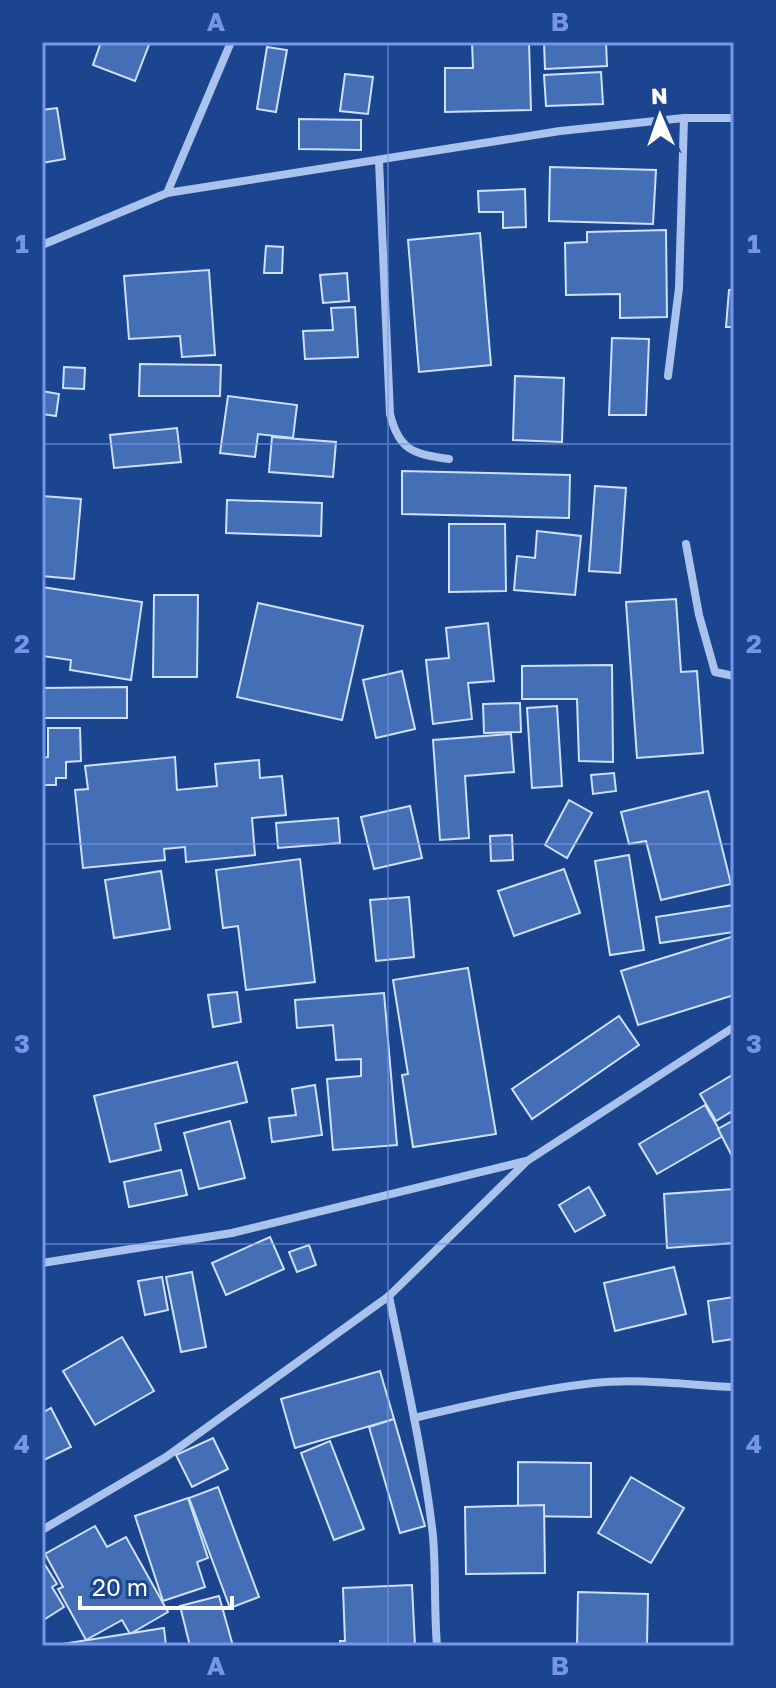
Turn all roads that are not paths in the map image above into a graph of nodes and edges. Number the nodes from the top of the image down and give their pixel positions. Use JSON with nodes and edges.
{"nodes":[{"id":1,"x":231,"y":42,"type":"edge"},
{"id":2,"x":684,"y":118,"type":"junction"},
{"id":3,"x":734,"y":118,"type":"edge"},
{"id":4,"x":379,"y":161,"type":"junction"},
{"id":5,"x":167,"y":193,"type":"junction"},
{"id":6,"x":42,"y":245,"type":"edge"},
{"id":7,"x":668,"y":376,"type":"dead end"},
{"id":8,"x":449,"y":459,"type":"dead end"},
{"id":9,"x":686,"y":544,"type":"dead end"},
{"id":10,"x":734,"y":676,"type":"edge"},
{"id":11,"x":734,"y":1027,"type":"edge"},
{"id":12,"x":527,"y":1161,"type":"junction"},
{"id":13,"x":42,"y":1263,"type":"edge"},
{"id":14,"x":389,"y":1296,"type":"junction"},
{"id":15,"x":734,"y":1387,"type":"edge"},
{"id":16,"x":414,"y":1418,"type":"junction"},
{"id":17,"x":42,"y":1530,"type":"edge"},
{"id":18,"x":437,"y":1646,"type":"edge"}],
"edges":[{"from":1,"to":5,"type":"street"},
{"from":2,"to":3,"type":"street"},
{"from":2,"to":4,"type":"street"},
{"from":2,"to":7,"type":"street"},
{"from":4,"to":5,"type":"street"},
{"from":4,"to":8,"type":"street"},
{"from":5,"to":6,"type":"street"},
{"from":9,"to":10,"type":"street"},
{"from":11,"to":12,"type":"street"},
{"from":12,"to":13,"type":"street"},
{"from":12,"to":14,"type":"street"},
{"from":14,"to":16,"type":"street"},
{"from":14,"to":17,"type":"street"},
{"from":15,"to":16,"type":"street"},
{"from":16,"to":18,"type":"street"}]}
